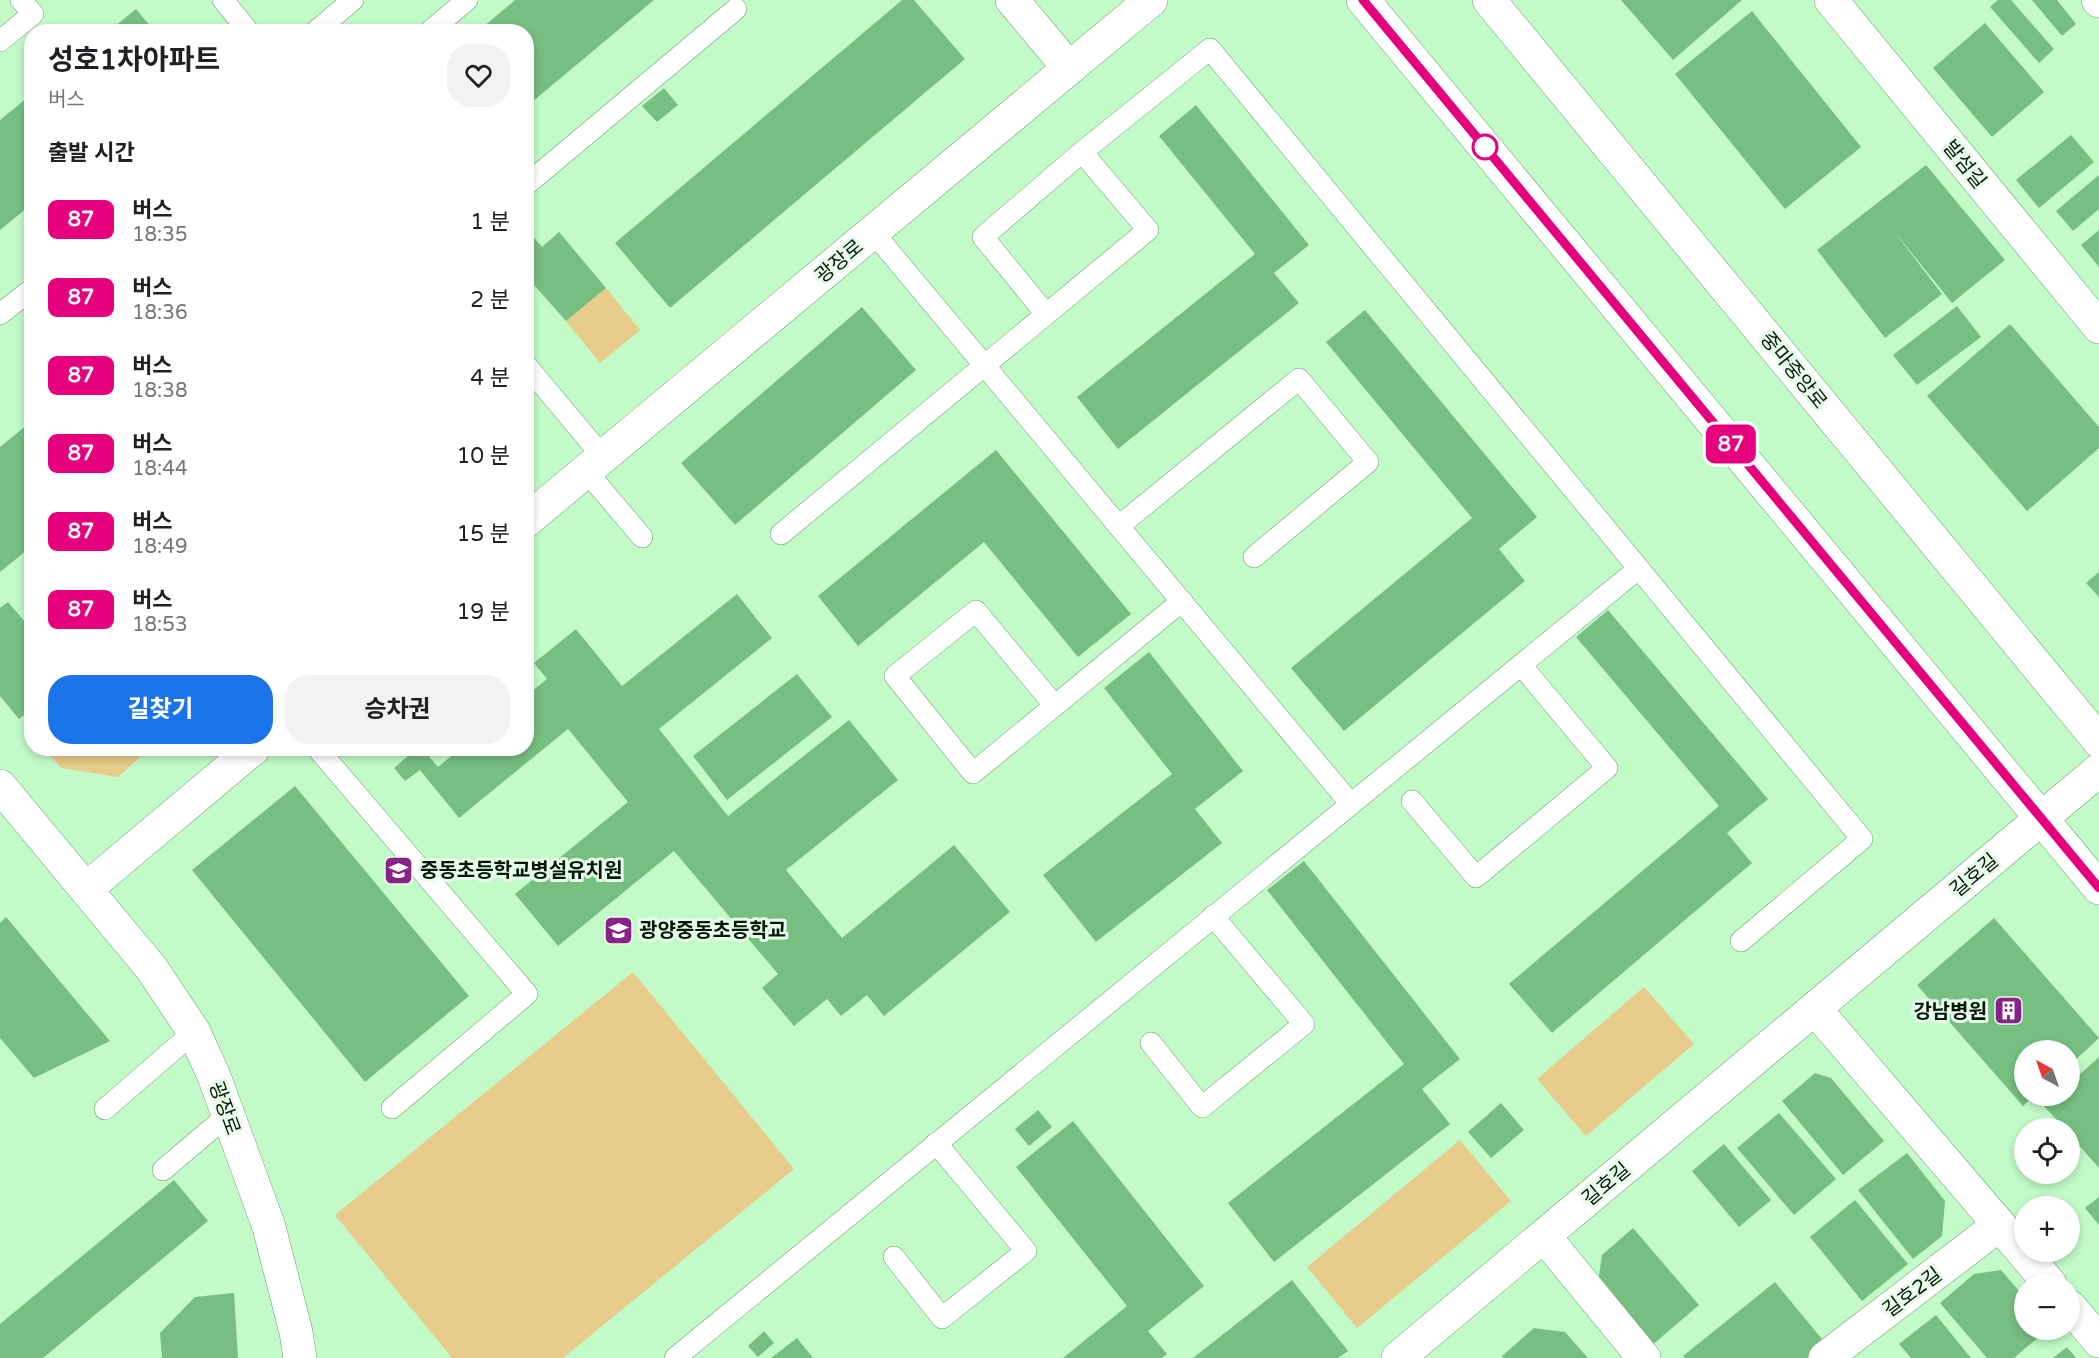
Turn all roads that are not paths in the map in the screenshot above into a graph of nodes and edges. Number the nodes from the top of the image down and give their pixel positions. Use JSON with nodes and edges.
{"nodes":[{"id":1,"x":21,"y":0,"type":"edge"},
{"id":2,"x":223,"y":0,"type":"edge"},
{"id":3,"x":353,"y":0,"type":"edge"},
{"id":4,"x":467,"y":0,"type":"edge"},
{"id":5,"x":1012,"y":0,"type":"edge"},
{"id":6,"x":1151,"y":0,"type":"edge"},
{"id":7,"x":1363,"y":0,"type":"edge"},
{"id":8,"x":1489,"y":0,"type":"edge"},
{"id":9,"x":1831,"y":0,"type":"edge"},
{"id":10,"x":736,"y":9,"type":"dead end"},
{"id":11,"x":242,"y":24,"type":"edge"},
{"id":12,"x":331,"y":24,"type":"edge"},
{"id":13,"x":438,"y":24,"type":"edge"},
{"id":14,"x":0,"y":41,"type":"edge"},
{"id":15,"x":1069,"y":68,"type":"junction"},
{"id":16,"x":1082,"y":152,"type":"junction"},
{"id":17,"x":534,"y":178,"type":"edge"},
{"id":18,"x":873,"y":232,"type":"junction"},
{"id":19,"x":24,"y":295,"type":"edge"},
{"id":20,"x":0,"y":314,"type":"edge"},
{"id":21,"x":1046,"y":314,"type":"junction"},
{"id":22,"x":2099,"y":327,"type":"edge"},
{"id":23,"x":985,"y":365,"type":"junction"},
{"id":24,"x":534,"y":376,"type":"edge"},
{"id":25,"x":595,"y":464,"type":"junction"},
{"id":26,"x":534,"y":514,"type":"edge"},
{"id":27,"x":1119,"y":526,"type":"junction"},
{"id":28,"x":782,"y":534,"type":"dead end"},
{"id":29,"x":642,"y":537,"type":"dead end"},
{"id":30,"x":1254,"y":557,"type":"dead end"},
{"id":31,"x":1638,"y":569,"type":"junction"},
{"id":32,"x":1182,"y":601,"type":"junction"},
{"id":33,"x":1521,"y":665,"type":"junction"},
{"id":34,"x":1055,"y":706,"type":"junction"},
{"id":35,"x":2099,"y":741,"type":"edge"},
{"id":36,"x":244,"y":756,"type":"edge"},
{"id":37,"x":325,"y":756,"type":"edge"},
{"id":38,"x":2089,"y":779,"type":"edge"},
{"id":39,"x":0,"y":786,"type":"edge"},
{"id":40,"x":1412,"y":801,"type":"dead end"},
{"id":41,"x":1350,"y":803,"type":"junction"},
{"id":42,"x":2042,"y":818,"type":"junction"},
{"id":43,"x":2099,"y":888,"type":"edge"},
{"id":44,"x":86,"y":889,"type":"junction"},
{"id":45,"x":1213,"y":916,"type":"junction"},
{"id":46,"x":1741,"y":941,"type":"dead end"},
{"id":47,"x":1815,"y":1009,"type":"junction"},
{"id":48,"x":194,"y":1032,"type":"junction"},
{"id":49,"x":1151,"y":1043,"type":"dead end"},
{"id":50,"x":392,"y":1108,"type":"dead end"},
{"id":51,"x":105,"y":1109,"type":"dead end"},
{"id":52,"x":228,"y":1115,"type":"junction"},
{"id":53,"x":936,"y":1143,"type":"junction"},
{"id":54,"x":164,"y":1170,"type":"dead end"},
{"id":55,"x":1999,"y":1225,"type":"junction"},
{"id":56,"x":1544,"y":1236,"type":"junction"},
{"id":57,"x":894,"y":1257,"type":"dead end"},
{"id":58,"x":2041,"y":1274,"type":"edge"},
{"id":59,"x":2080,"y":1319,"type":"edge"},
{"id":60,"x":2099,"y":1341,"type":"edge"},
{"id":61,"x":300,"y":1358,"type":"edge"},
{"id":62,"x":675,"y":1358,"type":"edge"},
{"id":63,"x":1398,"y":1358,"type":"edge"},
{"id":64,"x":1644,"y":1358,"type":"edge"},
{"id":65,"x":1825,"y":1358,"type":"edge"}],
"edges":[{"from":1,"to":14,"type":"lane"},
{"from":2,"to":11,"type":"lane"},
{"from":3,"to":12,"type":"lane"},
{"from":4,"to":13,"type":"lane"},
{"from":5,"to":15,"type":"street"},
{"from":6,"to":15,"type":"street","name":"광장로"},
{"from":7,"to":42,"type":"street"},
{"from":8,"to":35,"type":"street","name":"중마중앙로"},
{"from":9,"to":22,"type":"street","name":"발섬길"},
{"from":10,"to":17,"type":"lane"},
{"from":15,"to":18,"type":"street","name":"광장로"},
{"from":16,"to":21,"type":"lane"},
{"from":16,"to":21,"type":"lane"},
{"from":16,"to":31,"type":"lane"},
{"from":18,"to":23,"type":"lane"},
{"from":18,"to":25,"type":"street","name":"광장로"},
{"from":19,"to":20,"type":"lane"},
{"from":21,"to":23,"type":"lane"},
{"from":23,"to":27,"type":"lane"},
{"from":23,"to":28,"type":"lane"},
{"from":24,"to":25,"type":"lane"},
{"from":25,"to":26,"type":"street","name":"광장로"},
{"from":25,"to":29,"type":"lane"},
{"from":27,"to":30,"type":"lane"},
{"from":27,"to":32,"type":"lane"},
{"from":31,"to":33,"type":"lane"},
{"from":31,"to":46,"type":"lane"},
{"from":32,"to":34,"type":"lane"},
{"from":32,"to":41,"type":"lane"},
{"from":33,"to":40,"type":"lane"},
{"from":33,"to":41,"type":"lane"},
{"from":34,"to":34,"type":"lane"},
{"from":36,"to":44,"type":"street"},
{"from":37,"to":50,"type":"lane"},
{"from":38,"to":42,"type":"street","name":"길호길"},
{"from":39,"to":44,"type":"street","name":"광장로"},
{"from":41,"to":45,"type":"lane"},
{"from":42,"to":43,"type":"street"},
{"from":42,"to":47,"type":"street","name":"길호길"},
{"from":44,"to":48,"type":"street","name":"광장로"},
{"from":45,"to":49,"type":"lane"},
{"from":45,"to":53,"type":"lane"},
{"from":47,"to":55,"type":"street"},
{"from":47,"to":56,"type":"street","name":"길호길"},
{"from":48,"to":51,"type":"lane"},
{"from":48,"to":52,"type":"street","name":"광장로"},
{"from":52,"to":54,"type":"lane"},
{"from":52,"to":61,"type":"street","name":"광장로"},
{"from":53,"to":57,"type":"lane"},
{"from":53,"to":62,"type":"lane"},
{"from":55,"to":58,"type":"street"},
{"from":55,"to":65,"type":"street","name":"길호2길"},
{"from":56,"to":63,"type":"street","name":"길호길"},
{"from":56,"to":64,"type":"street"},
{"from":59,"to":60,"type":"street"}]}
